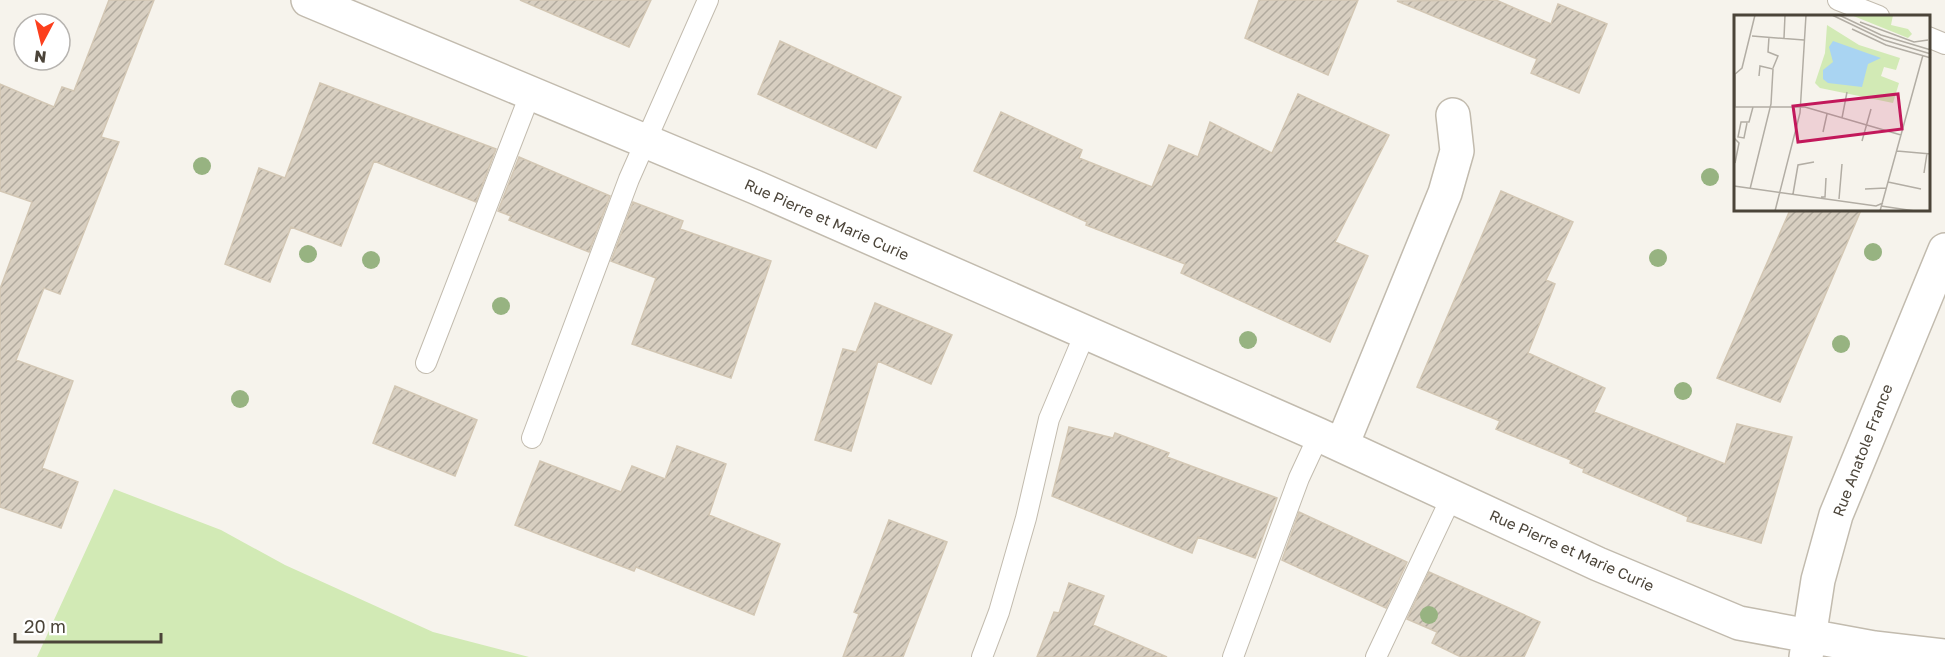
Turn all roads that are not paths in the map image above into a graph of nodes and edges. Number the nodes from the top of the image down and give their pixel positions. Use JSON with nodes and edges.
{"nodes":[{"id":1,"x":309,"y":0,"type":"edge"},
{"id":2,"x":708,"y":0,"type":"edge"},
{"id":3,"x":1838,"y":0,"type":"edge"},
{"id":4,"x":1876,"y":15,"type":"edge"},
{"id":5,"x":1930,"y":37,"type":"edge"},
{"id":6,"x":1945,"y":44,"type":"edge"},
{"id":7,"x":531,"y":92,"type":"junction"},
{"id":8,"x":1453,"y":114,"type":"dead end"},
{"id":9,"x":648,"y":140,"type":"junction"},
{"id":10,"x":1945,"y":250,"type":"edge"},
{"id":11,"x":1086,"y":331,"type":"junction"},
{"id":12,"x":426,"y":363,"type":"dead end"},
{"id":13,"x":532,"y":438,"type":"dead end"},
{"id":14,"x":1330,"y":440,"type":"junction"},
{"id":15,"x":1452,"y":496,"type":"junction"},
{"id":16,"x":1807,"y":647,"type":"edge"},
{"id":17,"x":1945,"y":656,"type":"edge"},
{"id":18,"x":982,"y":657,"type":"edge"},
{"id":19,"x":1233,"y":657,"type":"edge"},
{"id":20,"x":1376,"y":657,"type":"edge"}],
"edges":[{"from":1,"to":7,"type":"street","name":"Rue Pierre et Marie Curie"},
{"from":2,"to":9,"type":"lane"},
{"from":3,"to":4,"type":"lane"},
{"from":5,"to":6,"type":"lane"},
{"from":7,"to":9,"type":"street","name":"Rue Pierre et Marie Curie"},
{"from":7,"to":12,"type":"lane"},
{"from":8,"to":14,"type":"street"},
{"from":9,"to":11,"type":"street","name":"Rue Pierre et Marie Curie"},
{"from":9,"to":13,"type":"lane"},
{"from":10,"to":16,"type":"street","name":"Rue Anatole France"},
{"from":11,"to":14,"type":"street","name":"Rue Pierre et Marie Curie"},
{"from":11,"to":18,"type":"lane"},
{"from":14,"to":15,"type":"street","name":"Rue Pierre et Marie Curie"},
{"from":14,"to":19,"type":"lane"},
{"from":15,"to":16,"type":"street","name":"Rue Pierre et Marie Curie"},
{"from":15,"to":20,"type":"lane"},
{"from":16,"to":17,"type":"street","name":"Rue Pierre et Marie Curie"}]}
